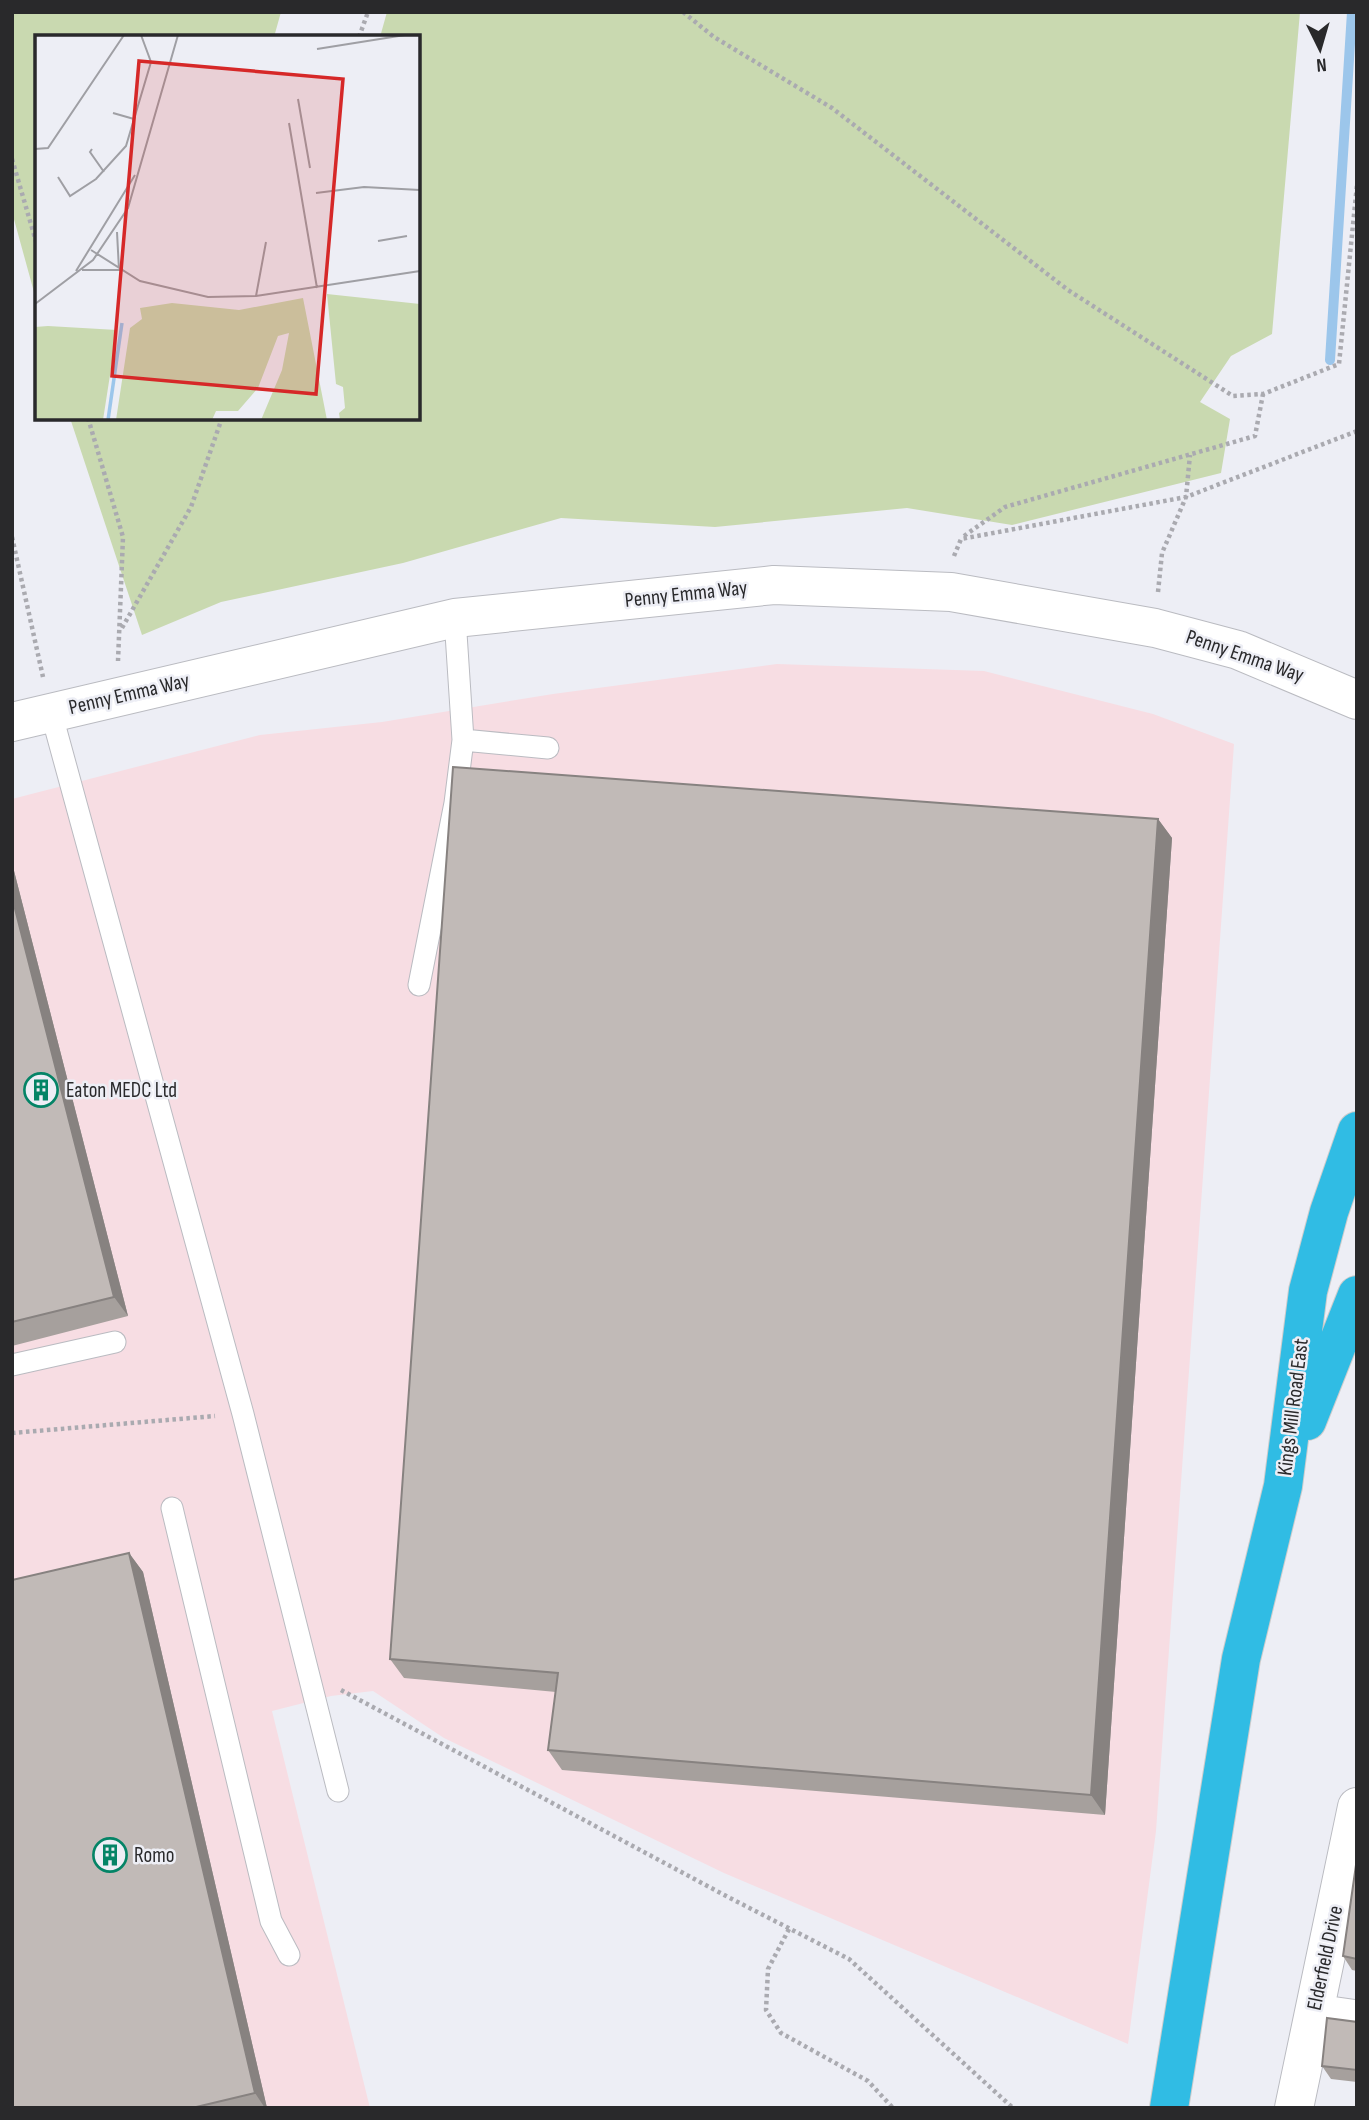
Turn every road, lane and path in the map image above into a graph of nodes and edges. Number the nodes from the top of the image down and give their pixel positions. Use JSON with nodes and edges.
{"nodes":[{"id":1,"x":368,"y":12,"type":"edge"},
{"id":2,"x":683,"y":12,"type":"edge"},
{"id":3,"x":360,"y":35,"type":"edge"},
{"id":4,"x":12,"y":159,"type":"edge"},
{"id":5,"x":1357,"y":185,"type":"edge"},
{"id":6,"x":35,"y":238,"type":"edge"},
{"id":7,"x":1262,"y":394,"type":"junction"},
{"id":8,"x":89,"y":420,"type":"edge"},
{"id":9,"x":221,"y":420,"type":"edge"},
{"id":10,"x":1357,"y":431,"type":"edge"},
{"id":11,"x":1190,"y":455,"type":"junction"},
{"id":12,"x":1186,"y":497,"type":"junction"},
{"id":13,"x":12,"y":537,"type":"edge"},
{"id":14,"x":961,"y":539,"type":"junction"},
{"id":15,"x":951,"y":592,"type":"junction"},
{"id":16,"x":455,"y":618,"type":"junction"},
{"id":17,"x":1154,"y":628,"type":"junction"},
{"id":18,"x":121,"y":631,"type":"junction"},
{"id":19,"x":114,"y":697,"type":"junction"},
{"id":20,"x":1357,"y":700,"type":"edge"},
{"id":21,"x":51,"y":712,"type":"junction"},
{"id":22,"x":12,"y":722,"type":"edge"},
{"id":23,"x":463,"y":740,"type":"junction"},
{"id":24,"x":548,"y":748,"type":"dead end"},
{"id":25,"x":419,"y":985,"type":"dead end"},
{"id":26,"x":1357,"y":1130,"type":"edge"},
{"id":27,"x":1357,"y":1295,"type":"edge"},
{"id":28,"x":115,"y":1342,"type":"dead end"},
{"id":29,"x":12,"y":1365,"type":"edge"},
{"id":30,"x":243,"y":1414,"type":"junction"},
{"id":31,"x":12,"y":1433,"type":"edge"},
{"id":32,"x":1283,"y":1486,"type":"junction"},
{"id":33,"x":172,"y":1508,"type":"dead end"},
{"id":34,"x":309,"y":1671,"type":"junction"},
{"id":35,"x":338,"y":1791,"type":"dead end"},
{"id":36,"x":1357,"y":1807,"type":"edge"},
{"id":37,"x":789,"y":1929,"type":"junction"},
{"id":38,"x":289,"y":1955,"type":"dead end"},
{"id":39,"x":1315,"y":2005,"type":"junction"},
{"id":40,"x":1357,"y":2011,"type":"edge"},
{"id":41,"x":893,"y":2108,"type":"edge"},
{"id":42,"x":1013,"y":2108,"type":"edge"},
{"id":43,"x":1169,"y":2108,"type":"edge"},
{"id":44,"x":1294,"y":2108,"type":"edge"}],
"edges":[{"from":1,"to":3,"type":"path"},
{"from":2,"to":7,"type":"path"},
{"from":4,"to":6,"type":"path"},
{"from":5,"to":7,"type":"path"},
{"from":7,"to":11,"type":"path"},
{"from":8,"to":18,"type":"path"},
{"from":9,"to":18,"type":"path"},
{"from":10,"to":12,"type":"path"},
{"from":11,"to":12,"type":"path"},
{"from":11,"to":14,"type":"path"},
{"from":12,"to":14,"type":"path"},
{"from":12,"to":17,"type":"path"},
{"from":13,"to":21,"type":"path"},
{"from":14,"to":15,"type":"path"},
{"from":15,"to":16,"type":"main road","name":"Penny Emma Way"},
{"from":15,"to":17,"type":"main road","name":"Penny Emma Way"},
{"from":16,"to":19,"type":"main road","name":"Penny Emma Way"},
{"from":16,"to":23,"type":"lane"},
{"from":17,"to":20,"type":"main road","name":"Penny Emma Way"},
{"from":18,"to":19,"type":"path"},
{"from":19,"to":21,"type":"main road","name":"Penny Emma Way"},
{"from":21,"to":22,"type":"main road","name":"Penny Emma Way"},
{"from":21,"to":30,"type":"lane"},
{"from":23,"to":24,"type":"lane"},
{"from":23,"to":25,"type":"lane"},
{"from":26,"to":32,"type":"highway","name":"Kings Mill Road East"},
{"from":27,"to":32,"type":"highway","name":"Kings Mill Road East"},
{"from":28,"to":29,"type":"lane"},
{"from":30,"to":31,"type":"path"},
{"from":30,"to":34,"type":"lane"},
{"from":32,"to":43,"type":"highway"},
{"from":33,"to":38,"type":"lane"},
{"from":34,"to":35,"type":"lane"},
{"from":34,"to":37,"type":"path"},
{"from":36,"to":39,"type":"main road","name":"Elderfield Drive"},
{"from":37,"to":41,"type":"path"},
{"from":37,"to":42,"type":"path"},
{"from":39,"to":40,"type":"lane"},
{"from":39,"to":44,"type":"main road","name":"Elderfield Drive"}]}
